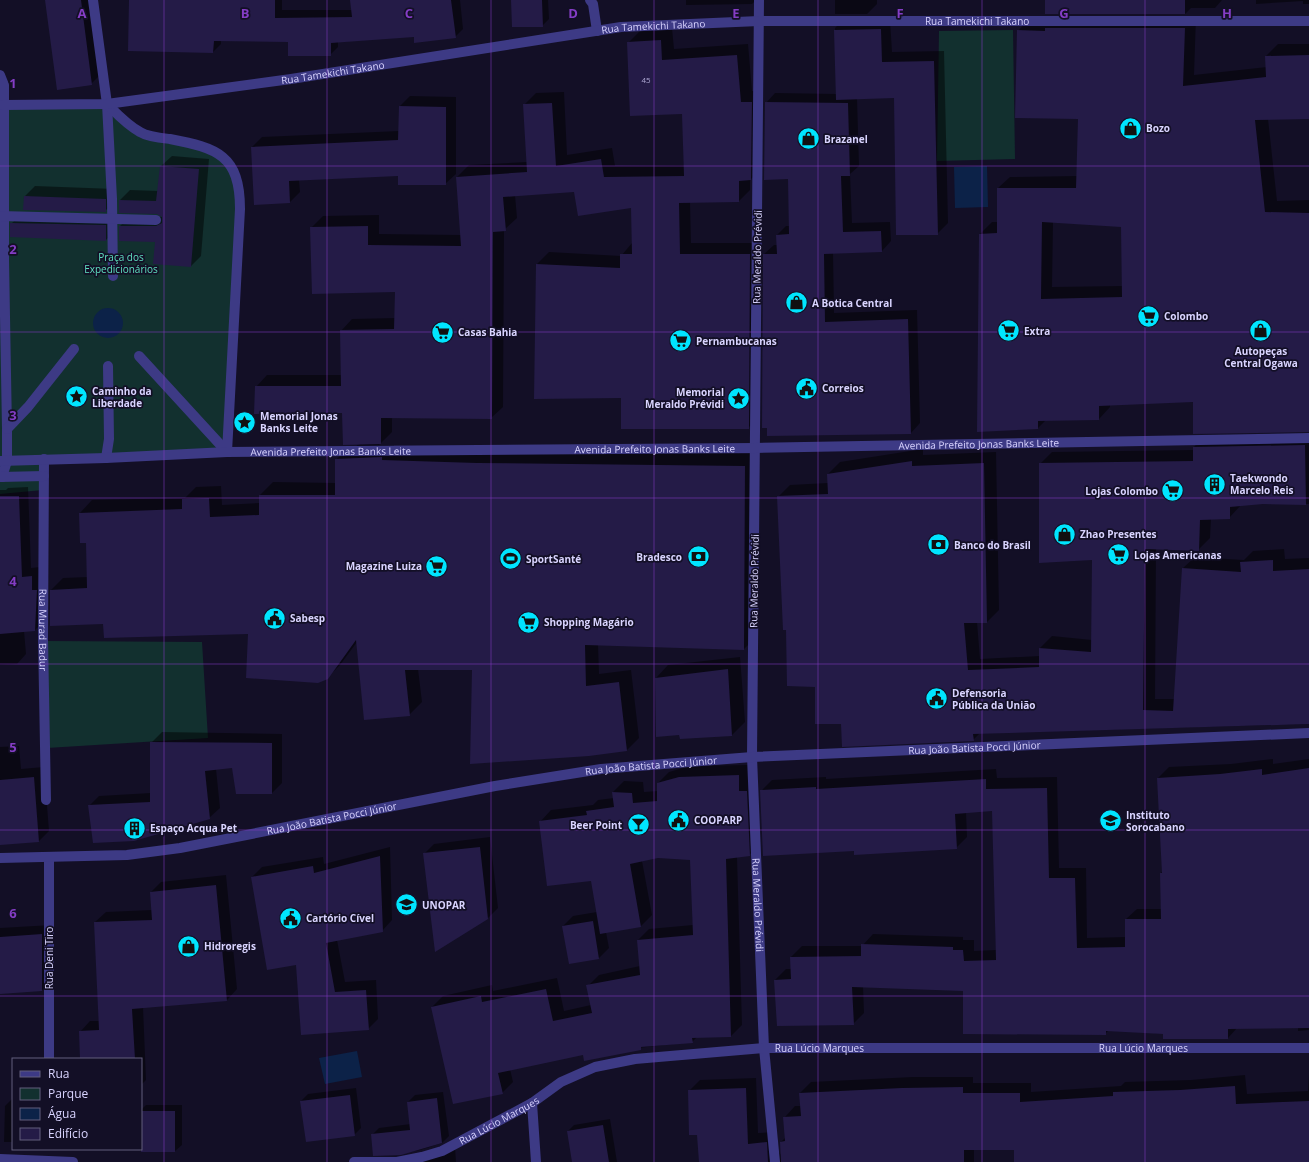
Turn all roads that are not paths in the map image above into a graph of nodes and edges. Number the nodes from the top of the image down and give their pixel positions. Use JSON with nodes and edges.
{"nodes":[{"id":1,"x":93,"y":0,"type":"edge"},
{"id":2,"x":590,"y":0,"type":"edge"},
{"id":3,"x":759,"y":0,"type":"edge"},
{"id":4,"x":1309,"y":21,"type":"edge"},
{"id":5,"x":759,"y":22,"type":"junction"},
{"id":6,"x":597,"y":31,"type":"junction"},
{"id":7,"x":0,"y":75,"type":"edge"},
{"id":8,"x":1,"y":104,"type":"edge"},
{"id":9,"x":107,"y":104,"type":"junction"},
{"id":10,"x":3,"y":216,"type":"edge"},
{"id":11,"x":112,"y":219,"type":"junction"},
{"id":12,"x":156,"y":220,"type":"dead end"},
{"id":13,"x":113,"y":276,"type":"dead end"},
{"id":14,"x":4,"y":299,"type":"junction"},
{"id":15,"x":0,"y":309,"type":"edge"},
{"id":16,"x":74,"y":349,"type":"dead end"},
{"id":17,"x":139,"y":356,"type":"dead end"},
{"id":18,"x":108,"y":366,"type":"dead end"},
{"id":19,"x":7,"y":429,"type":"junction"},
{"id":20,"x":1309,"y":438,"type":"edge"},
{"id":21,"x":755,"y":448,"type":"junction"},
{"id":22,"x":227,"y":452,"type":"junction"},
{"id":23,"x":106,"y":458,"type":"junction"},
{"id":24,"x":44,"y":459,"type":"junction"},
{"id":25,"x":4,"y":461,"type":"edge"},
{"id":26,"x":44,"y":476,"type":"junction"},
{"id":27,"x":1,"y":477,"type":"edge"},
{"id":28,"x":1309,"y":734,"type":"edge"},
{"id":29,"x":752,"y":757,"type":"junction"},
{"id":30,"x":46,"y":800,"type":"dead end"},
{"id":31,"x":49,"y":857,"type":"junction"},
{"id":32,"x":0,"y":858,"type":"edge"},
{"id":33,"x":764,"y":1048,"type":"junction"},
{"id":34,"x":1309,"y":1048,"type":"edge"},
{"id":35,"x":49,"y":1058,"type":"edge"},
{"id":36,"x":532,"y":1103,"type":"junction"},
{"id":37,"x":0,"y":1159,"type":"edge"},
{"id":38,"x":73,"y":1162,"type":"edge"},
{"id":39,"x":354,"y":1162,"type":"edge"},
{"id":40,"x":536,"y":1162,"type":"edge"},
{"id":41,"x":775,"y":1162,"type":"edge"}],
"edges":[{"from":1,"to":9,"type":"street"},
{"from":2,"to":6,"type":"street"},
{"from":3,"to":5,"type":"street","name":"Rua Meraldo Prévidi"},
{"from":4,"to":5,"type":"street","name":"Rua Tamekichi Takano"},
{"from":5,"to":6,"type":"street","name":"Rua Tamekichi Takano"},
{"from":5,"to":21,"type":"street","name":"Rua Meraldo Prévidi"},
{"from":6,"to":9,"type":"street","name":"Rua Tamekichi Takano"},
{"from":7,"to":8,"type":"street"},
{"from":8,"to":9,"type":"street","name":"Rua Tamekichi Takano"},
{"from":8,"to":10,"type":"street"},
{"from":9,"to":11,"type":"street"},
{"from":9,"to":22,"type":"street"},
{"from":10,"to":11,"type":"street"},
{"from":10,"to":14,"type":"street"},
{"from":11,"to":12,"type":"street"},
{"from":11,"to":13,"type":"street"},
{"from":14,"to":15,"type":"street"},
{"from":14,"to":19,"type":"street"},
{"from":16,"to":19,"type":"street"},
{"from":17,"to":22,"type":"street"},
{"from":18,"to":23,"type":"street"},
{"from":19,"to":25,"type":"street"},
{"from":20,"to":21,"type":"street","name":"Avenida Prefeito Jonas Banks Leite"},
{"from":21,"to":22,"type":"street","name":"Avenida Prefeito Jonas Banks Leite"},
{"from":21,"to":29,"type":"street","name":"Rua Meraldo Prévidi"},
{"from":22,"to":23,"type":"street","name":"Avenida Prefeito Jonas Banks Leite"},
{"from":23,"to":24,"type":"street","name":"Avenida Prefeito Jonas Banks Leite"},
{"from":24,"to":25,"type":"street","name":"Avenida Prefeito Jonas Banks Leite"},
{"from":24,"to":26,"type":"street","name":"Rua Murad Badur"},
{"from":25,"to":27,"type":"street"},
{"from":26,"to":27,"type":"street"},
{"from":26,"to":30,"type":"street","name":"Rua Murad Badur"},
{"from":28,"to":29,"type":"street","name":"Rua João Batista Pocci Júnior"},
{"from":29,"to":31,"type":"street","name":"Rua João Batista Pocci Júnior"},
{"from":29,"to":33,"type":"street","name":"Rua Meraldo Prévidi"},
{"from":31,"to":32,"type":"street","name":"Rua João Batista Pocci Júnior"},
{"from":31,"to":35,"type":"street","name":"Rua Deni Tiro"},
{"from":33,"to":34,"type":"street","name":"Rua Lúcio Marques"},
{"from":33,"to":36,"type":"street","name":"Rua Lúcio Marques"},
{"from":33,"to":41,"type":"street","name":"Rua Meraldo Prévidi"},
{"from":36,"to":39,"type":"street","name":"Rua Lúcio Marques"},
{"from":36,"to":40,"type":"street"},
{"from":37,"to":38,"type":"street"}]}
